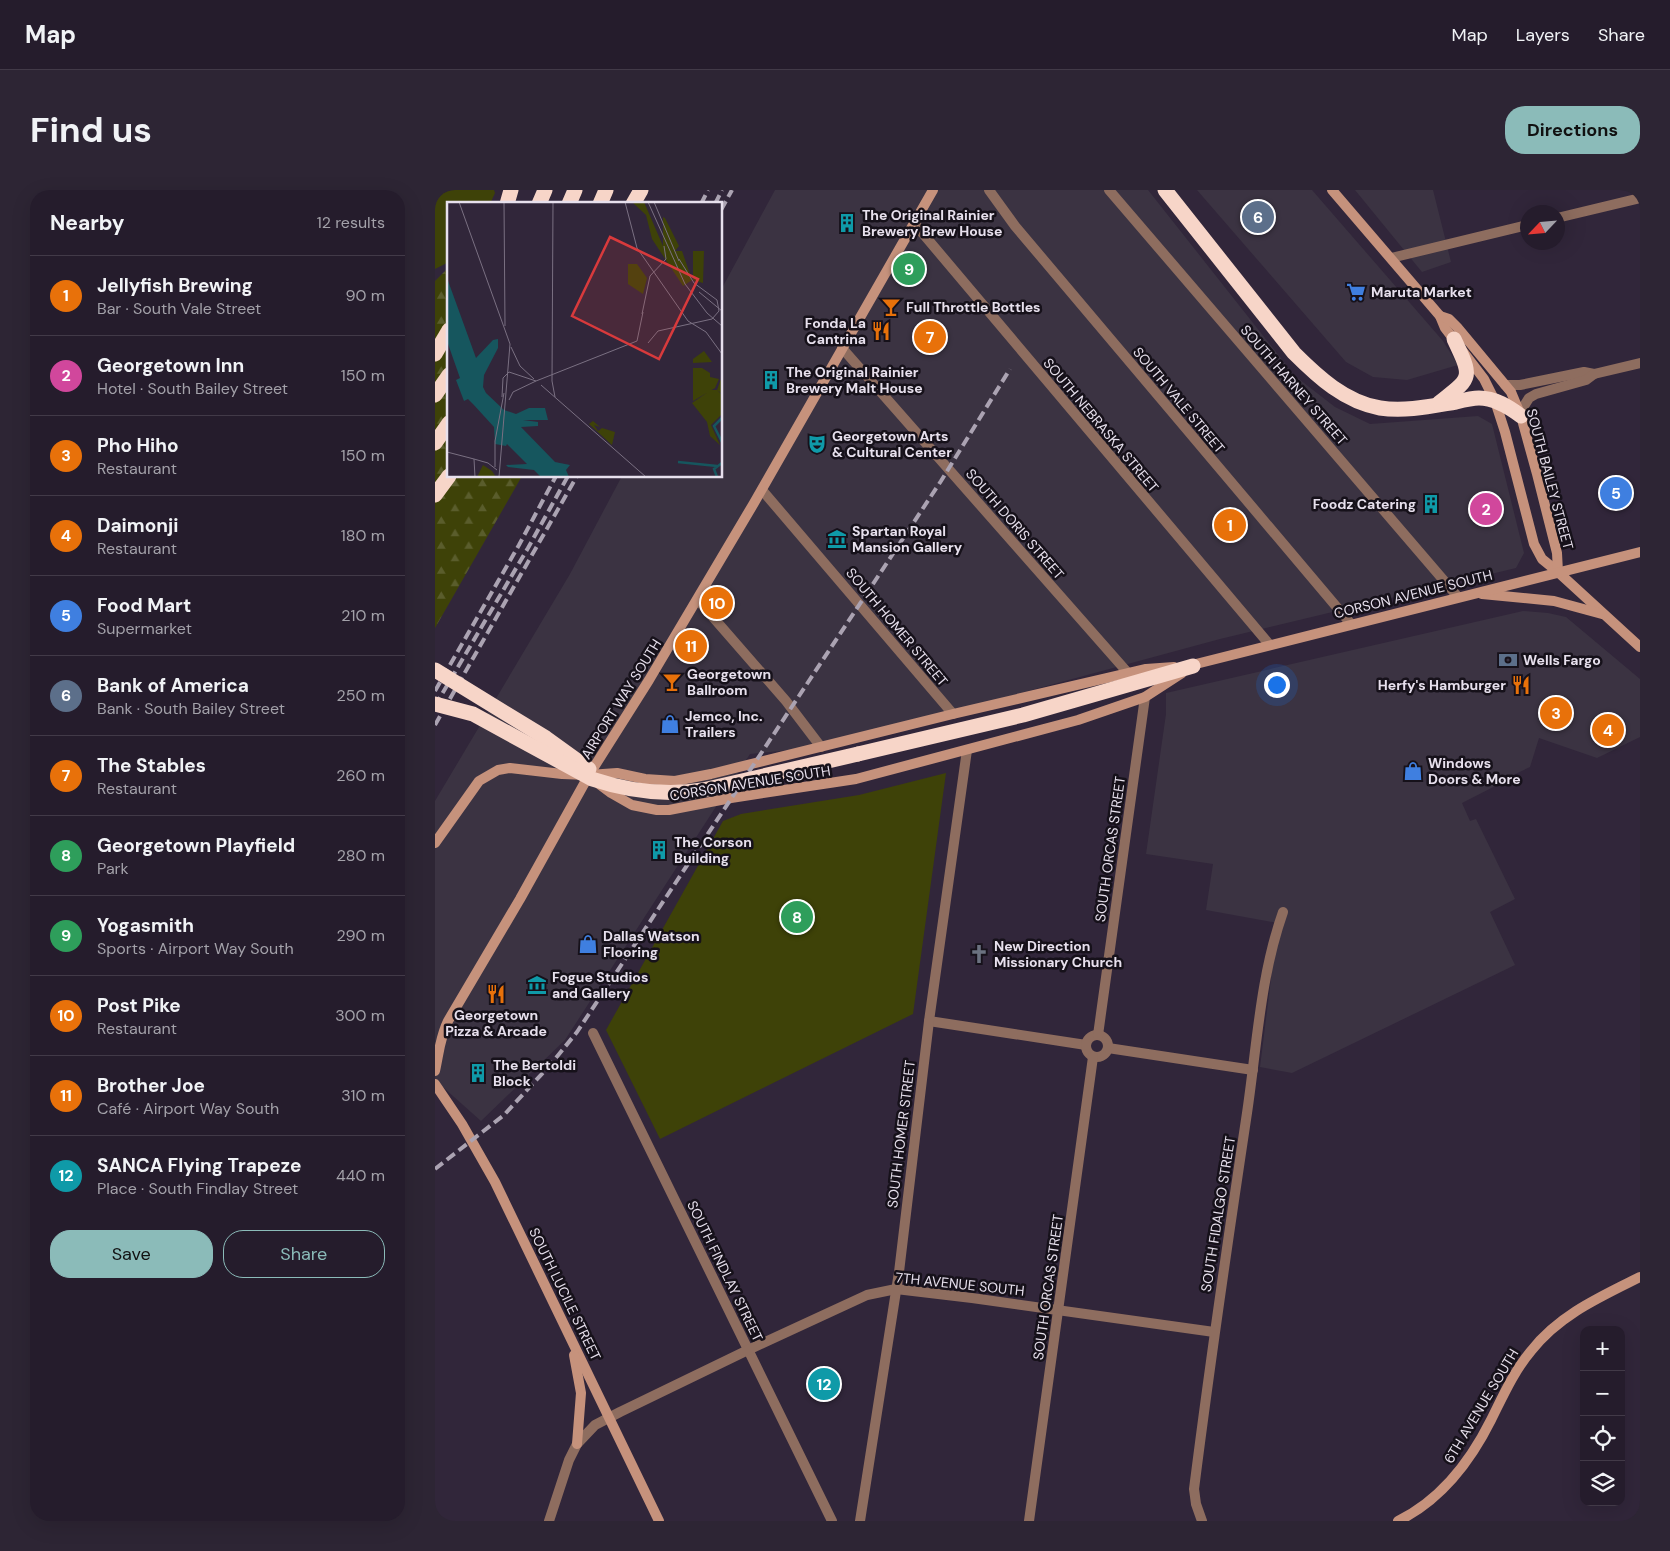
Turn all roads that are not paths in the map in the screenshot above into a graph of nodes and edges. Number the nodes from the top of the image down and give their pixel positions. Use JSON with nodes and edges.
{"nodes":[{"id":1,"x":545,"y":190,"type":"edge"},
{"id":2,"x":575,"y":190,"type":"edge"},
{"id":3,"x":606,"y":190,"type":"edge"},
{"id":4,"x":933,"y":190,"type":"edge"},
{"id":5,"x":989,"y":190,"type":"edge"},
{"id":6,"x":1109,"y":190,"type":"edge"},
{"id":7,"x":1165,"y":190,"type":"edge"},
{"id":8,"x":1331,"y":190,"type":"edge"},
{"id":9,"x":1640,"y":198,"type":"edge"},
{"id":10,"x":540,"y":202,"type":"edge"},
{"id":11,"x":570,"y":202,"type":"edge"},
{"id":12,"x":601,"y":202,"type":"edge"},
{"id":13,"x":1565,"y":216,"type":"edge"},
{"id":14,"x":914,"y":223,"type":"junction"},
{"id":15,"x":1520,"y":227,"type":"edge"},
{"id":16,"x":1391,"y":258,"type":"junction"},
{"id":17,"x":1440,"y":316,"type":"junction"},
{"id":18,"x":447,"y":333,"type":"edge"},
{"id":19,"x":1454,"y":339,"type":"junction"},
{"id":20,"x":842,"y":348,"type":"junction"},
{"id":21,"x":435,"y":354,"type":"edge"},
{"id":22,"x":1640,"y":363,"type":"edge"},
{"id":23,"x":1594,"y":374,"type":"junction"},
{"id":24,"x":447,"y":378,"type":"edge"},
{"id":25,"x":1505,"y":385,"type":"junction"},
{"id":26,"x":435,"y":395,"type":"edge"},
{"id":27,"x":1495,"y":401,"type":"junction"},
{"id":28,"x":1437,"y":405,"type":"junction"},
{"id":29,"x":1521,"y":416,"type":"junction"},
{"id":30,"x":447,"y":426,"type":"edge"},
{"id":31,"x":435,"y":443,"type":"edge"},
{"id":32,"x":448,"y":478,"type":"edge"},
{"id":33,"x":762,"y":490,"type":"junction"},
{"id":34,"x":435,"y":495,"type":"edge"},
{"id":35,"x":1640,"y":552,"type":"edge"},
{"id":36,"x":1558,"y":572,"type":"junction"},
{"id":37,"x":1472,"y":593,"type":"junction"},
{"id":38,"x":1458,"y":597,"type":"junction"},
{"id":39,"x":698,"y":600,"type":"junction"},
{"id":40,"x":1606,"y":615,"type":"junction"},
{"id":41,"x":1351,"y":624,"type":"junction"},
{"id":42,"x":1269,"y":644,"type":"junction"},
{"id":43,"x":1640,"y":646,"type":"edge"},
{"id":44,"x":1193,"y":666,"type":"junction"},
{"id":45,"x":435,"y":670,"type":"edge"},
{"id":46,"x":1127,"y":672,"type":"junction"},
{"id":47,"x":1145,"y":697,"type":"junction"},
{"id":48,"x":435,"y":704,"type":"edge"},
{"id":49,"x":953,"y":714,"type":"junction"},
{"id":50,"x":821,"y":747,"type":"junction"},
{"id":51,"x":967,"y":750,"type":"junction"},
{"id":52,"x":784,"y":756,"type":"junction"},
{"id":53,"x":589,"y":775,"type":"junction"},
{"id":54,"x":612,"y":786,"type":"junction"},
{"id":55,"x":792,"y":789,"type":"junction"},
{"id":56,"x":435,"y":843,"type":"edge"},
{"id":57,"x":1283,"y":912,"type":"dead end"},
{"id":58,"x":929,"y":1021,"type":"junction"},
{"id":59,"x":593,"y":1033,"type":"dead end"},
{"id":60,"x":1098,"y":1035,"type":"junction"},
{"id":61,"x":1085,"y":1045,"type":"junction"},
{"id":62,"x":1108,"y":1048,"type":"junction"},
{"id":63,"x":1093,"y":1057,"type":"junction"},
{"id":64,"x":1253,"y":1070,"type":"junction"},
{"id":65,"x":435,"y":1071,"type":"edge"},
{"id":66,"x":435,"y":1084,"type":"edge"},
{"id":67,"x":1640,"y":1278,"type":"edge"},
{"id":68,"x":896,"y":1289,"type":"junction"},
{"id":69,"x":1059,"y":1310,"type":"junction"},
{"id":70,"x":567,"y":1330,"type":"junction"},
{"id":71,"x":1214,"y":1332,"type":"junction"},
{"id":72,"x":748,"y":1350,"type":"junction"},
{"id":73,"x":609,"y":1417,"type":"junction"},
{"id":74,"x":577,"y":1444,"type":"junction"},
{"id":75,"x":549,"y":1521,"type":"edge"},
{"id":76,"x":659,"y":1521,"type":"edge"},
{"id":77,"x":832,"y":1521,"type":"edge"},
{"id":78,"x":860,"y":1521,"type":"edge"},
{"id":79,"x":1029,"y":1521,"type":"edge"},
{"id":80,"x":1201,"y":1521,"type":"edge"},
{"id":81,"x":1398,"y":1521,"type":"edge"}],
"edges":[{"from":1,"to":10,"type":"highway"},
{"from":2,"to":11,"type":"highway"},
{"from":3,"to":12,"type":"highway"},
{"from":4,"to":14,"type":"main road","name":"AIRPORT WAY SOUTH"},
{"from":5,"to":41,"type":"street","name":"SOUTH VALE STREET"},
{"from":6,"to":38,"type":"street","name":"SOUTH HARNEY STREET"},
{"from":7,"to":28,"type":"highway"},
{"from":8,"to":16,"type":"main road","name":"SOUTH BAILEY STREET"},
{"from":9,"to":13,"type":"street"},
{"from":14,"to":20,"type":"main road","name":"AIRPORT WAY SOUTH"},
{"from":14,"to":42,"type":"street","name":"SOUTH NEBRASKA STREET"},
{"from":15,"to":16,"type":"street"},
{"from":16,"to":17,"type":"main road","name":"SOUTH BAILEY STREET"},
{"from":17,"to":19,"type":"main road","name":"SOUTH BAILEY STREET"},
{"from":17,"to":25,"type":"main road","name":"SOUTH BAILEY STREET"},
{"from":18,"to":21,"type":"highway"},
{"from":19,"to":27,"type":"main road","name":"SOUTH BAILEY STREET"},
{"from":19,"to":28,"type":"highway"},
{"from":20,"to":33,"type":"main road","name":"AIRPORT WAY SOUTH"},
{"from":20,"to":46,"type":"street","name":"SOUTH DORIS STREET"},
{"from":22,"to":23,"type":"street"},
{"from":23,"to":25,"type":"street"},
{"from":23,"to":29,"type":"street"},
{"from":24,"to":26,"type":"highway"},
{"from":25,"to":29,"type":"main road","name":"SOUTH BAILEY STREET"},
{"from":27,"to":28,"type":"highway"},
{"from":27,"to":29,"type":"highway"},
{"from":27,"to":36,"type":"main road","name":"SOUTH BAILEY STREET"},
{"from":29,"to":36,"type":"main road","name":"SOUTH BAILEY STREET"},
{"from":30,"to":31,"type":"highway"},
{"from":32,"to":34,"type":"highway"},
{"from":33,"to":39,"type":"main road","name":"AIRPORT WAY SOUTH"},
{"from":33,"to":49,"type":"street","name":"SOUTH HOMER STREET"},
{"from":35,"to":36,"type":"main road","name":"CORSON AVENUE SOUTH"},
{"from":36,"to":37,"type":"main road","name":"CORSON AVENUE SOUTH"},
{"from":36,"to":40,"type":"main road"},
{"from":37,"to":38,"type":"main road","name":"CORSON AVENUE SOUTH"},
{"from":37,"to":40,"type":"main road"},
{"from":38,"to":41,"type":"main road","name":"CORSON AVENUE SOUTH"},
{"from":39,"to":50,"type":"street"},
{"from":39,"to":53,"type":"main road","name":"AIRPORT WAY SOUTH"},
{"from":40,"to":43,"type":"main road"},
{"from":41,"to":42,"type":"main road","name":"CORSON AVENUE SOUTH"},
{"from":42,"to":44,"type":"main road","name":"CORSON AVENUE SOUTH"},
{"from":44,"to":46,"type":"main road","name":"CORSON AVENUE SOUTH"},
{"from":44,"to":47,"type":"main road","name":"CORSON AVENUE SOUTH"},
{"from":44,"to":54,"type":"highway","bridge":true},
{"from":45,"to":54,"type":"highway","bridge":true},
{"from":46,"to":49,"type":"main road","name":"CORSON AVENUE SOUTH"},
{"from":47,"to":51,"type":"main road","name":"CORSON AVENUE SOUTH"},
{"from":47,"to":60,"type":"street","name":"SOUTH ORCAS STREET"},
{"from":48,"to":54,"type":"highway","bridge":true},
{"from":49,"to":50,"type":"main road","name":"CORSON AVENUE SOUTH"},
{"from":50,"to":52,"type":"main road","name":"CORSON AVENUE SOUTH"},
{"from":51,"to":55,"type":"main road","name":"CORSON AVENUE SOUTH"},
{"from":51,"to":58,"type":"street","name":"SOUTH HOMER STREET"},
{"from":52,"to":53,"type":"main road","name":"CORSON AVENUE SOUTH"},
{"from":52,"to":55,"type":"main road"},
{"from":53,"to":55,"type":"main road","name":"CORSON AVENUE SOUTH"},
{"from":53,"to":56,"type":"main road"},
{"from":53,"to":65,"type":"main road","name":"AIRPORT WAY SOUTH"},
{"from":57,"to":64,"type":"street","name":"SOUTH FIDALGO STREET"},
{"from":58,"to":61,"type":"street"},
{"from":58,"to":68,"type":"street","name":"SOUTH HOMER STREET"},
{"from":59,"to":72,"type":"street","name":"SOUTH FINDLAY STREET"},
{"from":60,"to":61,"type":"street"},
{"from":60,"to":62,"type":"street"},
{"from":61,"to":63,"type":"street"},
{"from":62,"to":63,"type":"street"},
{"from":62,"to":64,"type":"street"},
{"from":63,"to":69,"type":"street","name":"SOUTH ORCAS STREET"},
{"from":64,"to":71,"type":"street","name":"SOUTH FIDALGO STREET"},
{"from":66,"to":70,"type":"main road","name":"SOUTH LUCILE STREET"},
{"from":67,"to":81,"type":"main road","name":"6TH AVENUE SOUTH"},
{"from":68,"to":69,"type":"street","name":"7TH AVENUE SOUTH"},
{"from":68,"to":72,"type":"street","name":"7TH AVENUE SOUTH"},
{"from":68,"to":78,"type":"street","name":"SOUTH HOMER STREET"},
{"from":69,"to":71,"type":"street","name":"7TH AVENUE SOUTH"},
{"from":69,"to":79,"type":"street","name":"SOUTH ORCAS STREET"},
{"from":70,"to":73,"type":"main road","name":"SOUTH LUCILE STREET"},
{"from":70,"to":74,"type":"main road"},
{"from":71,"to":80,"type":"street","name":"SOUTH FIDALGO STREET"},
{"from":72,"to":73,"type":"street","name":"7TH AVENUE SOUTH"},
{"from":72,"to":77,"type":"street","name":"SOUTH FINDLAY STREET"},
{"from":73,"to":74,"type":"street","name":"7TH AVENUE SOUTH"},
{"from":73,"to":76,"type":"main road","name":"SOUTH LUCILE STREET"},
{"from":74,"to":75,"type":"street","name":"7TH AVENUE SOUTH"}]}
